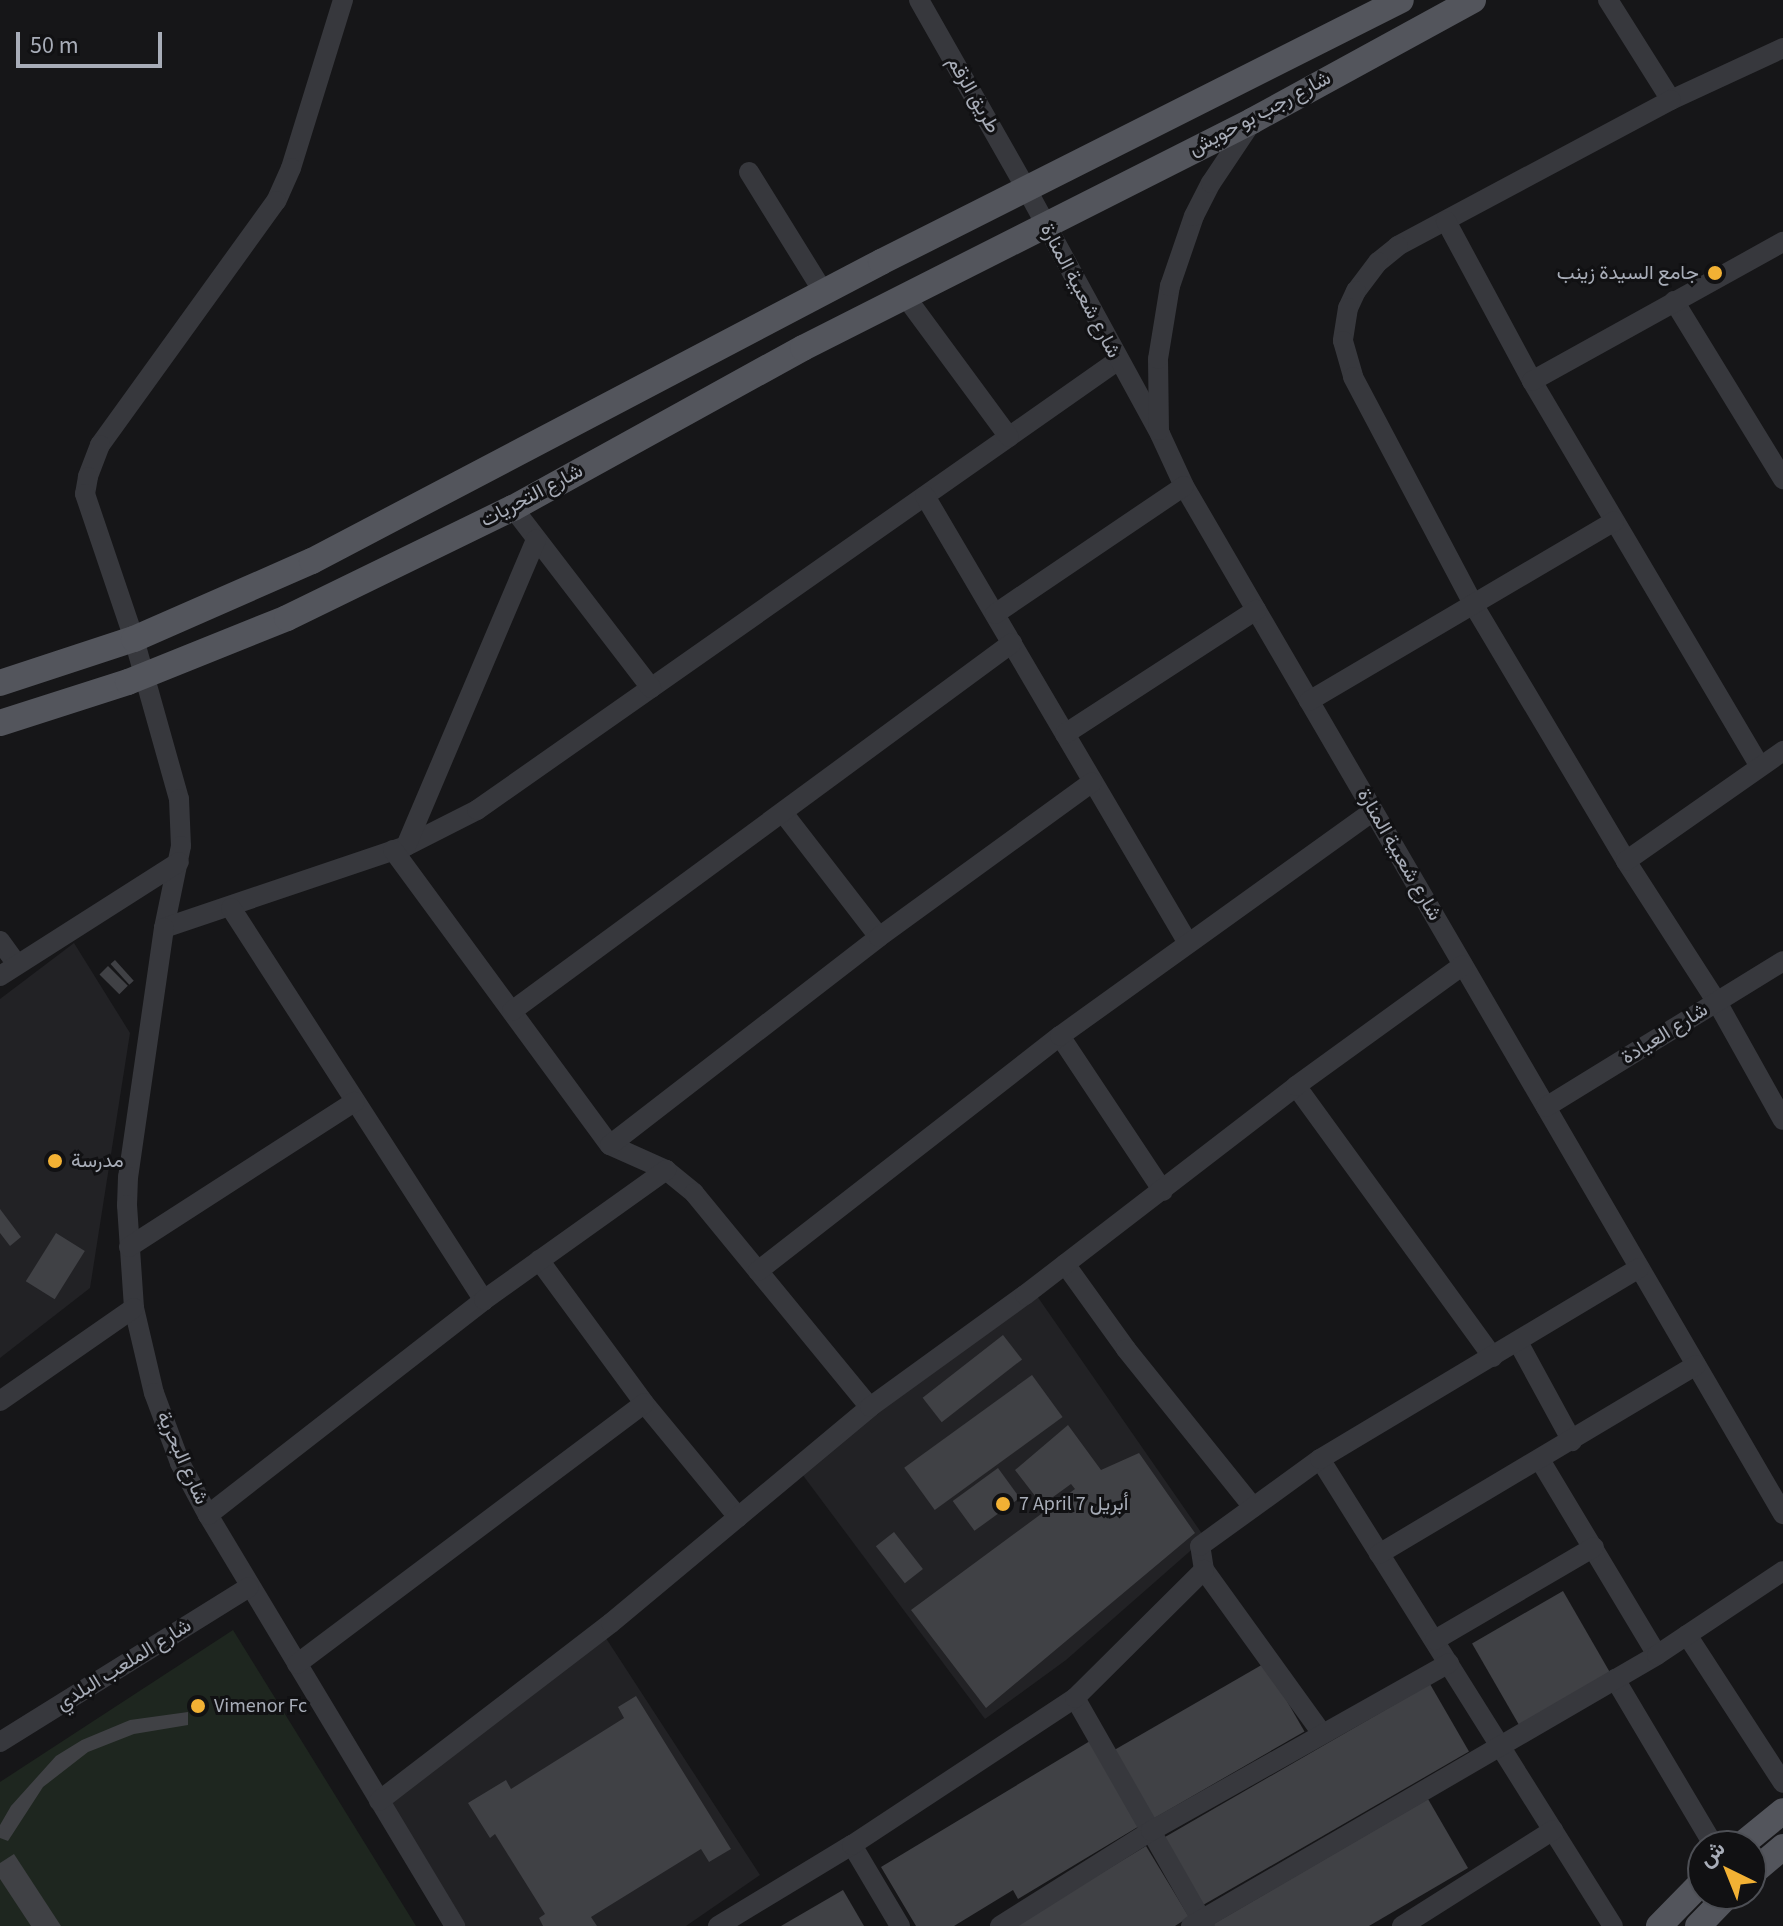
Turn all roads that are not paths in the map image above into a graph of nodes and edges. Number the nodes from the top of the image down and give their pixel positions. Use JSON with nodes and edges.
{"nodes":[{"id":1,"x":343,"y":0,"type":"edge"},
{"id":2,"x":919,"y":0,"type":"edge"},
{"id":3,"x":1473,"y":0,"type":"edge"},
{"id":4,"x":1608,"y":0,"type":"edge"},
{"id":5,"x":1392,"y":4,"type":"edge"},
{"id":6,"x":1397,"y":40,"type":"junction"},
{"id":7,"x":1783,"y":48,"type":"edge"},
{"id":8,"x":1671,"y":100,"type":"junction"},
{"id":9,"x":1252,"y":121,"type":"junction"},
{"id":10,"x":749,"y":172,"type":"dead end"},
{"id":11,"x":1027,"y":190,"type":"junction"},
{"id":12,"x":1446,"y":221,"type":"junction"},
{"id":13,"x":1044,"y":224,"type":"junction"},
{"id":14,"x":1783,"y":242,"type":"edge"},
{"id":15,"x":824,"y":293,"type":"junction"},
{"id":16,"x":905,"y":296,"type":"junction"},
{"id":17,"x":1674,"y":301,"type":"junction"},
{"id":18,"x":1117,"y":361,"type":"junction"},
{"id":19,"x":1532,"y":381,"type":"junction"},
{"id":20,"x":1160,"y":434,"type":"junction"},
{"id":21,"x":1009,"y":437,"type":"junction"},
{"id":22,"x":1783,"y":479,"type":"edge"},
{"id":23,"x":1184,"y":486,"type":"junction"},
{"id":24,"x":925,"y":496,"type":"junction"},
{"id":25,"x":513,"y":508,"type":"junction"},
{"id":26,"x":1614,"y":521,"type":"junction"},
{"id":27,"x":536,"y":539,"type":"junction"},
{"id":28,"x":1473,"y":604,"type":"junction"},
{"id":29,"x":1256,"y":610,"type":"junction"},
{"id":30,"x":995,"y":614,"type":"junction"},
{"id":31,"x":134,"y":639,"type":"junction"},
{"id":32,"x":1012,"y":643,"type":"junction"},
{"id":33,"x":145,"y":676,"type":"junction"},
{"id":34,"x":0,"y":683,"type":"edge"},
{"id":35,"x":651,"y":688,"type":"junction"},
{"id":36,"x":1309,"y":701,"type":"junction"},
{"id":37,"x":0,"y":723,"type":"edge"},
{"id":38,"x":1065,"y":734,"type":"junction"},
{"id":39,"x":1783,"y":751,"type":"edge"},
{"id":40,"x":1760,"y":766,"type":"junction"},
{"id":41,"x":1092,"y":782,"type":"junction"},
{"id":42,"x":1373,"y":811,"type":"junction"},
{"id":43,"x":784,"y":814,"type":"junction"},
{"id":44,"x":400,"y":848,"type":"junction"},
{"id":45,"x":1626,"y":861,"type":"junction"},
{"id":46,"x":179,"y":862,"type":"junction"},
{"id":47,"x":231,"y":908,"type":"junction"},
{"id":48,"x":164,"y":928,"type":"junction"},
{"id":49,"x":879,"y":937,"type":"junction"},
{"id":50,"x":0,"y":941,"type":"edge"},
{"id":51,"x":1188,"y":943,"type":"junction"},
{"id":52,"x":1783,"y":961,"type":"edge"},
{"id":53,"x":1463,"y":965,"type":"junction"},
{"id":54,"x":8,"y":970,"type":"edge"},
{"id":55,"x":1717,"y":1002,"type":"junction"},
{"id":56,"x":512,"y":1011,"type":"junction"},
{"id":57,"x":1060,"y":1036,"type":"junction"},
{"id":58,"x":1296,"y":1086,"type":"junction"},
{"id":59,"x":354,"y":1102,"type":"junction"},
{"id":60,"x":1546,"y":1107,"type":"junction"},
{"id":61,"x":1783,"y":1120,"type":"edge"},
{"id":62,"x":610,"y":1145,"type":"junction"},
{"id":63,"x":666,"y":1170,"type":"junction"},
{"id":64,"x":1163,"y":1191,"type":"junction"},
{"id":65,"x":129,"y":1247,"type":"junction"},
{"id":66,"x":539,"y":1260,"type":"junction"},
{"id":67,"x":1065,"y":1264,"type":"junction"},
{"id":68,"x":1639,"y":1268,"type":"junction"},
{"id":69,"x":758,"y":1271,"type":"junction"},
{"id":70,"x":484,"y":1300,"type":"junction"},
{"id":71,"x":134,"y":1308,"type":"junction"},
{"id":72,"x":1518,"y":1342,"type":"junction"},
{"id":73,"x":1493,"y":1357,"type":"junction"},
{"id":74,"x":1696,"y":1365,"type":"junction"},
{"id":75,"x":0,"y":1401,"type":"edge"},
{"id":76,"x":644,"y":1403,"type":"junction"},
{"id":77,"x":870,"y":1407,"type":"junction"},
{"id":78,"x":1572,"y":1441,"type":"junction"},
{"id":79,"x":1320,"y":1459,"type":"junction"},
{"id":80,"x":1540,"y":1460,"type":"junction"},
{"id":81,"x":1253,"y":1507,"type":"junction"},
{"id":82,"x":1783,"y":1514,"type":"edge"},
{"id":83,"x":208,"y":1515,"type":"junction"},
{"id":84,"x":738,"y":1517,"type":"junction"},
{"id":85,"x":1594,"y":1547,"type":"junction"},
{"id":86,"x":1379,"y":1554,"type":"junction"},
{"id":87,"x":1204,"y":1570,"type":"junction"},
{"id":88,"x":1783,"y":1571,"type":"edge"},
{"id":89,"x":249,"y":1587,"type":"junction"},
{"id":90,"x":1687,"y":1635,"type":"junction"},
{"id":91,"x":1435,"y":1640,"type":"junction"},
{"id":92,"x":1657,"y":1655,"type":"junction"},
{"id":93,"x":1449,"y":1663,"type":"junction"},
{"id":94,"x":297,"y":1664,"type":"junction"},
{"id":95,"x":1615,"y":1679,"type":"junction"},
{"id":96,"x":1075,"y":1698,"type":"junction"},
{"id":97,"x":1321,"y":1732,"type":"junction"},
{"id":98,"x":1,"y":1739,"type":"edge"},
{"id":99,"x":1500,"y":1748,"type":"junction"},
{"id":100,"x":1783,"y":1783,"type":"edge"},
{"id":101,"x":379,"y":1801,"type":"junction"},
{"id":102,"x":1783,"y":1811,"type":"edge"},
{"id":103,"x":1553,"y":1830,"type":"junction"},
{"id":104,"x":1705,"y":1830,"type":"edge"},
{"id":105,"x":1760,"y":1830,"type":"edge"},
{"id":106,"x":1151,"y":1831,"type":"junction"},
{"id":107,"x":852,"y":1845,"type":"junction"},
{"id":108,"x":1783,"y":1847,"type":"edge"},
{"id":109,"x":1767,"y":1860,"type":"edge"},
{"id":110,"x":1687,"y":1897,"type":"edge"},
{"id":111,"x":1714,"y":1910,"type":"edge"},
{"id":112,"x":728,"y":1923,"type":"edge"},
{"id":113,"x":1199,"y":1924,"type":"edge"},
{"id":114,"x":455,"y":1926,"type":"edge"},
{"id":115,"x":900,"y":1926,"type":"edge"},
{"id":116,"x":1000,"y":1926,"type":"edge"},
{"id":117,"x":1402,"y":1926,"type":"edge"},
{"id":118,"x":1613,"y":1926,"type":"edge"},
{"id":119,"x":1659,"y":1926,"type":"edge"},
{"id":120,"x":1698,"y":1926,"type":"edge"}],
"edges":[{"from":1,"to":31,"type":"street","name":"شارع البحرية"},
{"from":2,"to":11,"type":"street","name":"طريق الزقم"},
{"from":3,"to":6,"type":"main road","name":"شارع رجب بو حويش"},
{"from":4,"to":8,"type":"street"},
{"from":5,"to":6,"type":"main road"},
{"from":5,"to":11,"type":"main road","name":"شارع رجب بو حويش"},
{"from":6,"to":9,"type":"main road","name":"شارع رجب بو حويش"},
{"from":7,"to":8,"type":"street"},
{"from":8,"to":12,"type":"street"},
{"from":9,"to":13,"type":"main road","name":"شارع رجب بو حويش"},
{"from":9,"to":20,"type":"street"},
{"from":10,"to":15,"type":"street"},
{"from":11,"to":13,"type":"street","name":"شارع شعبية المنارة"},
{"from":11,"to":15,"type":"main road"},
{"from":12,"to":19,"type":"street"},
{"from":12,"to":28,"type":"street"},
{"from":13,"to":16,"type":"main road","name":"شارع التحريات"},
{"from":13,"to":18,"type":"street","name":"شارع شعبية المنارة"},
{"from":14,"to":17,"type":"street"},
{"from":15,"to":31,"type":"main road"},
{"from":16,"to":21,"type":"street"},
{"from":16,"to":25,"type":"main road","name":"شارع التحريات"},
{"from":17,"to":19,"type":"street"},
{"from":17,"to":22,"type":"street"},
{"from":18,"to":20,"type":"street","name":"شارع شعبية المنارة"},
{"from":18,"to":21,"type":"street"},
{"from":19,"to":26,"type":"street"},
{"from":20,"to":23,"type":"street","name":"شارع شعبية المنارة"},
{"from":21,"to":24,"type":"street"},
{"from":23,"to":29,"type":"street","name":"شارع شعبية المنارة"},
{"from":23,"to":30,"type":"street"},
{"from":24,"to":30,"type":"street"},
{"from":24,"to":35,"type":"street"},
{"from":25,"to":27,"type":"street"},
{"from":25,"to":33,"type":"main road","name":"شارع التحريات"},
{"from":26,"to":28,"type":"street"},
{"from":26,"to":40,"type":"street"},
{"from":27,"to":35,"type":"street"},
{"from":27,"to":44,"type":"street"},
{"from":28,"to":36,"type":"street"},
{"from":28,"to":45,"type":"street"},
{"from":29,"to":36,"type":"street","name":"شارع شعبية المنارة"},
{"from":29,"to":38,"type":"street"},
{"from":30,"to":32,"type":"street"},
{"from":31,"to":33,"type":"street","name":"شارع البحرية"},
{"from":31,"to":34,"type":"main road"},
{"from":32,"to":38,"type":"street"},
{"from":32,"to":43,"type":"street"},
{"from":33,"to":37,"type":"main road","name":"شارع التحريات"},
{"from":33,"to":46,"type":"street","name":"شارع البحرية"},
{"from":35,"to":44,"type":"street"},
{"from":36,"to":42,"type":"street","name":"شارع شعبية المنارة"},
{"from":38,"to":41,"type":"street"},
{"from":39,"to":40,"type":"street"},
{"from":40,"to":45,"type":"street"},
{"from":41,"to":49,"type":"street"},
{"from":41,"to":51,"type":"street"},
{"from":42,"to":51,"type":"street"},
{"from":42,"to":53,"type":"street","name":"شارع شعبية المنارة"},
{"from":43,"to":49,"type":"street"},
{"from":43,"to":56,"type":"street"},
{"from":44,"to":47,"type":"street"},
{"from":44,"to":56,"type":"street"},
{"from":45,"to":55,"type":"street"},
{"from":46,"to":48,"type":"street","name":"شارع البحرية"},
{"from":46,"to":54,"type":"street"},
{"from":47,"to":48,"type":"street"},
{"from":47,"to":59,"type":"street"},
{"from":48,"to":65,"type":"street","name":"شارع البحرية"},
{"from":49,"to":62,"type":"street"},
{"from":50,"to":54,"type":"street"},
{"from":51,"to":57,"type":"street"},
{"from":52,"to":55,"type":"street","name":"شارع العيادة"},
{"from":53,"to":58,"type":"street"},
{"from":53,"to":60,"type":"street","name":"شارع شعبية المنارة"},
{"from":55,"to":60,"type":"street","name":"شارع العيادة"},
{"from":55,"to":61,"type":"street"},
{"from":56,"to":62,"type":"street"},
{"from":57,"to":64,"type":"street"},
{"from":57,"to":69,"type":"street"},
{"from":58,"to":64,"type":"street"},
{"from":58,"to":73,"type":"street"},
{"from":59,"to":65,"type":"street"},
{"from":59,"to":70,"type":"street"},
{"from":60,"to":68,"type":"street","name":"شارع شعبية المنارة"},
{"from":62,"to":63,"type":"street"},
{"from":63,"to":66,"type":"street"},
{"from":63,"to":69,"type":"street"},
{"from":64,"to":67,"type":"street"},
{"from":65,"to":71,"type":"street","name":"شارع البحرية"},
{"from":66,"to":70,"type":"street"},
{"from":66,"to":76,"type":"street"},
{"from":67,"to":77,"type":"street"},
{"from":67,"to":81,"type":"street"},
{"from":68,"to":72,"type":"street"},
{"from":68,"to":74,"type":"street","name":"شارع شعبية المنارة"},
{"from":69,"to":77,"type":"street"},
{"from":70,"to":83,"type":"street"},
{"from":71,"to":75,"type":"street"},
{"from":71,"to":83,"type":"street","name":"شارع البحرية"},
{"from":72,"to":73,"type":"street"},
{"from":72,"to":78,"type":"street"},
{"from":73,"to":79,"type":"street"},
{"from":74,"to":78,"type":"street"},
{"from":74,"to":82,"type":"street","name":"شارع شعبية المنارة"},
{"from":76,"to":84,"type":"street"},
{"from":76,"to":94,"type":"street"},
{"from":77,"to":84,"type":"street"},
{"from":78,"to":80,"type":"street"},
{"from":79,"to":81,"type":"street"},
{"from":79,"to":86,"type":"street"},
{"from":80,"to":85,"type":"street"},
{"from":80,"to":86,"type":"street"},
{"from":81,"to":87,"type":"street"},
{"from":83,"to":89,"type":"street","name":"شارع البحرية"},
{"from":84,"to":101,"type":"street"},
{"from":85,"to":91,"type":"street"},
{"from":85,"to":92,"type":"street"},
{"from":86,"to":91,"type":"street"},
{"from":87,"to":96,"type":"street"},
{"from":87,"to":97,"type":"street"},
{"from":88,"to":90,"type":"street"},
{"from":89,"to":94,"type":"street","name":"شارع البحرية"},
{"from":89,"to":98,"type":"street","name":"شارع الملعب البلدي"},
{"from":90,"to":92,"type":"street"},
{"from":90,"to":100,"type":"street"},
{"from":91,"to":93,"type":"street"},
{"from":92,"to":95,"type":"street"},
{"from":93,"to":97,"type":"street"},
{"from":93,"to":99,"type":"street"},
{"from":94,"to":101,"type":"street","name":"شارع البحرية"},
{"from":95,"to":99,"type":"street"},
{"from":95,"to":104,"type":"street"},
{"from":96,"to":106,"type":"street"},
{"from":96,"to":107,"type":"street"},
{"from":97,"to":106,"type":"street"},
{"from":99,"to":103,"type":"street"},
{"from":99,"to":113,"type":"street"},
{"from":101,"to":114,"type":"street","name":"شارع البحرية"},
{"from":102,"to":105,"type":"main road"},
{"from":103,"to":117,"type":"street"},
{"from":103,"to":118,"type":"street"},
{"from":106,"to":113,"type":"street"},
{"from":106,"to":116,"type":"street"},
{"from":107,"to":112,"type":"street"},
{"from":107,"to":115,"type":"street"},
{"from":108,"to":109,"type":"main road"},
{"from":110,"to":119,"type":"main road"},
{"from":111,"to":120,"type":"main road"}]}
